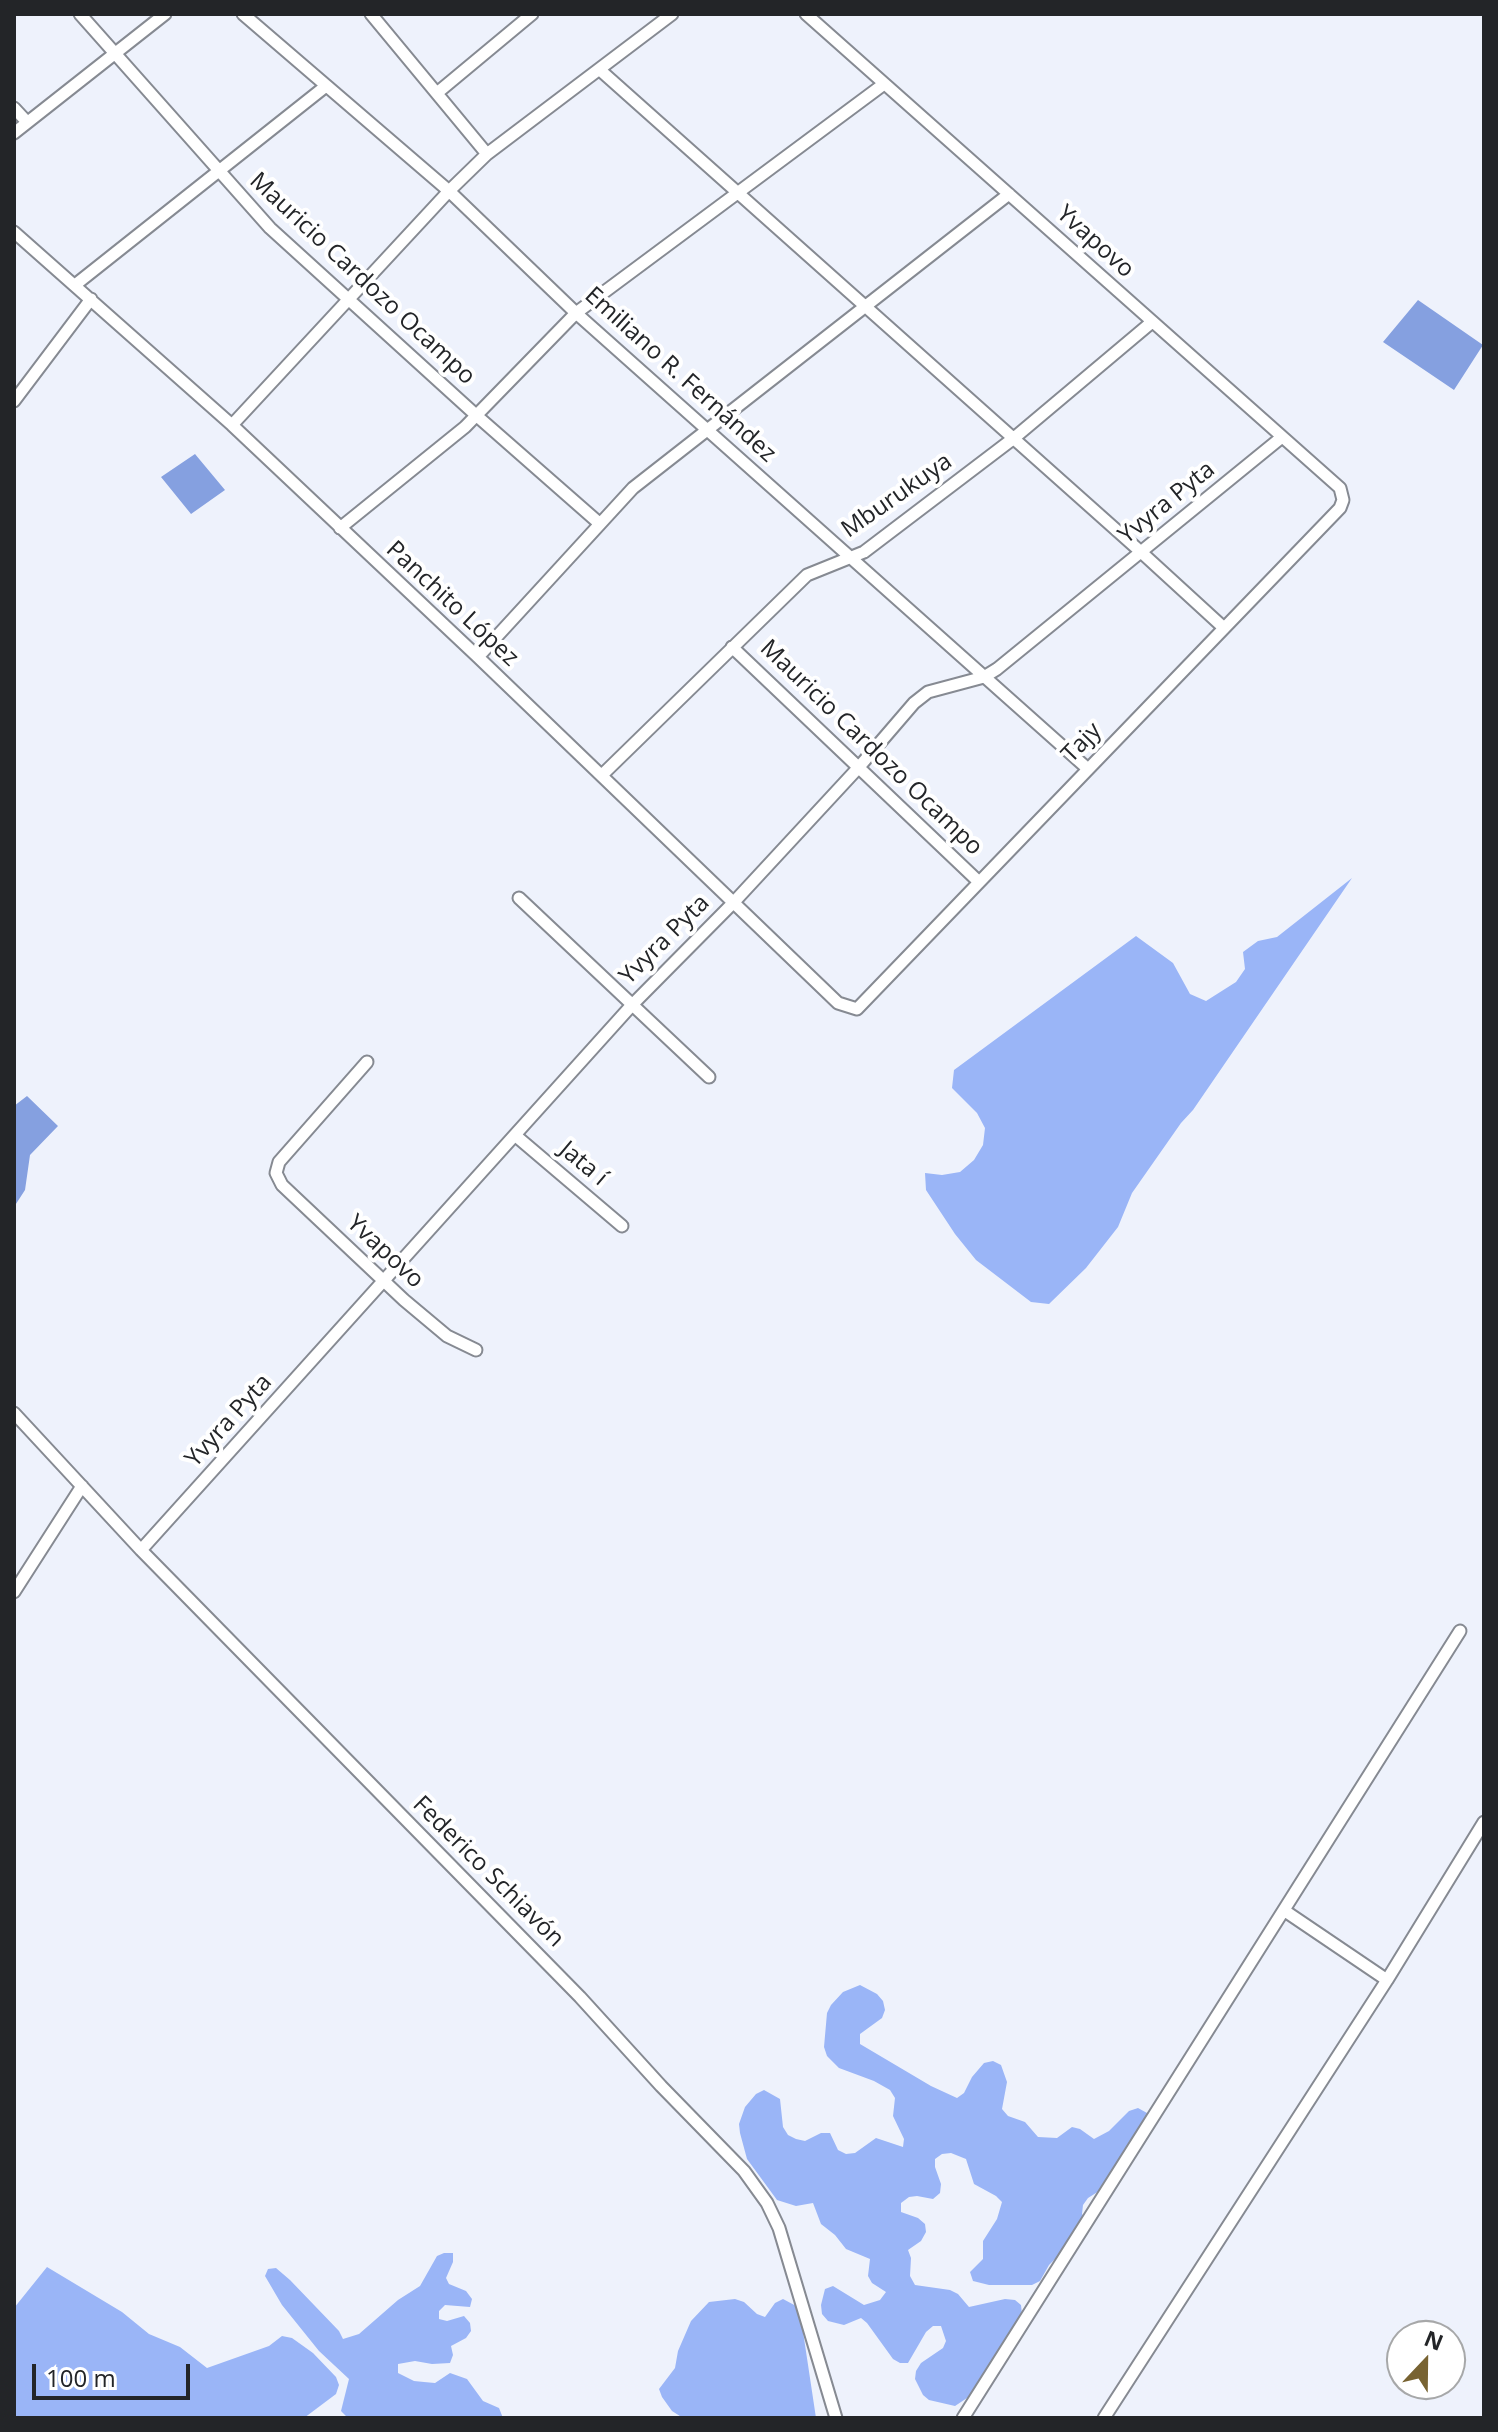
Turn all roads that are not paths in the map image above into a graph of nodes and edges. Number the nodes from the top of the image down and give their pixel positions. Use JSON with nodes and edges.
{"nodes":[{"id":1,"x":80,"y":14,"type":"edge"},
{"id":2,"x":165,"y":14,"type":"edge"},
{"id":3,"x":243,"y":14,"type":"edge"},
{"id":4,"x":371,"y":14,"type":"edge"},
{"id":5,"x":532,"y":14,"type":"edge"},
{"id":6,"x":672,"y":14,"type":"edge"},
{"id":7,"x":806,"y":14,"type":"edge"},
{"id":8,"x":114,"y":55,"type":"junction"},
{"id":9,"x":600,"y":70,"type":"junction"},
{"id":10,"x":884,"y":84,"type":"junction"},
{"id":11,"x":326,"y":86,"type":"junction"},
{"id":12,"x":437,"y":93,"type":"junction"},
{"id":13,"x":14,"y":108,"type":"edge"},
{"id":14,"x":27,"y":122,"type":"junction"},
{"id":15,"x":14,"y":133,"type":"edge"},
{"id":16,"x":487,"y":154,"type":"junction"},
{"id":17,"x":219,"y":172,"type":"junction"},
{"id":18,"x":449,"y":191,"type":"junction"},
{"id":19,"x":739,"y":193,"type":"junction"},
{"id":20,"x":1009,"y":194,"type":"junction"},
{"id":21,"x":14,"y":232,"type":"edge"},
{"id":22,"x":75,"y":285,"type":"junction"},
{"id":23,"x":348,"y":298,"type":"junction"},
{"id":24,"x":91,"y":299,"type":"junction"},
{"id":25,"x":864,"y":306,"type":"junction"},
{"id":26,"x":576,"y":313,"type":"junction"},
{"id":27,"x":1152,"y":322,"type":"junction"},
{"id":28,"x":14,"y":401,"type":"edge"},
{"id":29,"x":477,"y":416,"type":"junction"},
{"id":30,"x":232,"y":425,"type":"junction"},
{"id":31,"x":707,"y":429,"type":"junction"},
{"id":32,"x":1282,"y":437,"type":"junction"},
{"id":33,"x":1014,"y":438,"type":"junction"},
{"id":34,"x":1340,"y":508,"type":"joint"},
{"id":35,"x":599,"y":523,"type":"junction"},
{"id":36,"x":340,"y":528,"type":"junction"},
{"id":37,"x":1141,"y":552,"type":"junction"},
{"id":38,"x":852,"y":556,"type":"junction"},
{"id":39,"x":1224,"y":628,"type":"junction"},
{"id":40,"x":732,"y":647,"type":"junction"},
{"id":41,"x":478,"y":657,"type":"junction"},
{"id":42,"x":984,"y":677,"type":"junction"},
{"id":43,"x":859,"y":767,"type":"junction"},
{"id":44,"x":1088,"y":769,"type":"junction"},
{"id":45,"x":602,"y":775,"type":"junction"},
{"id":46,"x":979,"y":882,"type":"junction"},
{"id":47,"x":519,"y":898,"type":"dead end"},
{"id":48,"x":734,"y":902,"type":"junction"},
{"id":49,"x":631,"y":1006,"type":"junction"},
{"id":50,"x":857,"y":1009,"type":"joint"},
{"id":51,"x":367,"y":1062,"type":"dead end"},
{"id":52,"x":709,"y":1077,"type":"dead end"},
{"id":53,"x":516,"y":1136,"type":"junction"},
{"id":54,"x":622,"y":1226,"type":"dead end"},
{"id":55,"x":385,"y":1281,"type":"junction"},
{"id":56,"x":476,"y":1350,"type":"dead end"},
{"id":57,"x":14,"y":1413,"type":"edge"},
{"id":58,"x":82,"y":1486,"type":"junction"},
{"id":59,"x":141,"y":1550,"type":"junction"},
{"id":60,"x":14,"y":1592,"type":"edge"},
{"id":61,"x":1460,"y":1631,"type":"dead end"},
{"id":62,"x":1484,"y":1822,"type":"edge"},
{"id":63,"x":1285,"y":1911,"type":"junction"},
{"id":64,"x":1387,"y":1980,"type":"junction"},
{"id":65,"x":836,"y":2418,"type":"edge"},
{"id":66,"x":963,"y":2418,"type":"edge"},
{"id":67,"x":1104,"y":2418,"type":"edge"}],
"edges":[{"from":1,"to":8,"type":"street","name":"Mauricio Cardozo Ocampo"},
{"from":2,"to":8,"type":"street"},
{"from":3,"to":11,"type":"street","name":"Emiliano R. Fernández"},
{"from":4,"to":12,"type":"street"},
{"from":5,"to":12,"type":"street"},
{"from":6,"to":9,"type":"street"},
{"from":7,"to":10,"type":"street","name":"Yvapovo"},
{"from":8,"to":14,"type":"street"},
{"from":8,"to":17,"type":"street","name":"Mauricio Cardozo Ocampo"},
{"from":9,"to":16,"type":"street"},
{"from":9,"to":19,"type":"street"},
{"from":10,"to":19,"type":"street"},
{"from":10,"to":20,"type":"street","name":"Yvapovo"},
{"from":11,"to":17,"type":"street"},
{"from":11,"to":18,"type":"street","name":"Emiliano R. Fernández"},
{"from":12,"to":16,"type":"street"},
{"from":13,"to":14,"type":"street"},
{"from":14,"to":15,"type":"street"},
{"from":16,"to":18,"type":"street"},
{"from":17,"to":22,"type":"street"},
{"from":17,"to":23,"type":"street","name":"Mauricio Cardozo Ocampo"},
{"from":18,"to":23,"type":"street"},
{"from":18,"to":26,"type":"street","name":"Emiliano R. Fernández"},
{"from":19,"to":25,"type":"street"},
{"from":19,"to":26,"type":"street"},
{"from":20,"to":25,"type":"street"},
{"from":20,"to":27,"type":"street","name":"Yvapovo"},
{"from":21,"to":22,"type":"street","name":"Panchito López"},
{"from":22,"to":24,"type":"street","name":"Panchito López"},
{"from":23,"to":29,"type":"street","name":"Mauricio Cardozo Ocampo"},
{"from":23,"to":30,"type":"street"},
{"from":24,"to":28,"type":"street"},
{"from":24,"to":30,"type":"street","name":"Panchito López"},
{"from":25,"to":31,"type":"street"},
{"from":25,"to":33,"type":"street"},
{"from":26,"to":29,"type":"street"},
{"from":26,"to":31,"type":"street","name":"Emiliano R. Fernández"},
{"from":27,"to":32,"type":"street","name":"Yvapovo"},
{"from":27,"to":33,"type":"street","name":"Mburukuya"},
{"from":29,"to":35,"type":"street","name":"Mauricio Cardozo Ocampo"},
{"from":29,"to":36,"type":"street"},
{"from":30,"to":36,"type":"street","name":"Panchito López"},
{"from":31,"to":35,"type":"street"},
{"from":31,"to":38,"type":"street","name":"Emiliano R. Fernández"},
{"from":32,"to":34,"type":"street","name":"Yvapovo"},
{"from":32,"to":37,"type":"street","name":"Yvyra Pyta"},
{"from":33,"to":37,"type":"street"},
{"from":33,"to":38,"type":"street","name":"Mburukuya"},
{"from":34,"to":39,"type":"street","name":"Tajy"},
{"from":35,"to":41,"type":"street"},
{"from":36,"to":41,"type":"street","name":"Panchito López"},
{"from":37,"to":39,"type":"street"},
{"from":37,"to":42,"type":"street","name":"Yvyra Pyta"},
{"from":38,"to":40,"type":"street","name":"Mburukuya"},
{"from":38,"to":42,"type":"street","name":"Emiliano R. Fernández"},
{"from":39,"to":44,"type":"street","name":"Tajy"},
{"from":40,"to":43,"type":"street","name":"Mauricio Cardozo Ocampo"},
{"from":40,"to":45,"type":"street","name":"Mburukuya"},
{"from":41,"to":45,"type":"street","name":"Panchito López"},
{"from":42,"to":43,"type":"street","name":"Yvyra Pyta"},
{"from":42,"to":44,"type":"street","name":"Emiliano R. Fernández"},
{"from":43,"to":46,"type":"street","name":"Mauricio Cardozo Ocampo"},
{"from":43,"to":48,"type":"street","name":"Yvyra Pyta"},
{"from":44,"to":46,"type":"street","name":"Tajy"},
{"from":45,"to":48,"type":"street","name":"Panchito López"},
{"from":46,"to":50,"type":"street","name":"Tajy"},
{"from":47,"to":49,"type":"street"},
{"from":48,"to":49,"type":"street","name":"Yvyra Pyta"},
{"from":48,"to":50,"type":"street","name":"Panchito López"},
{"from":49,"to":52,"type":"street"},
{"from":49,"to":53,"type":"street","name":"Yvyra Pyta"},
{"from":51,"to":55,"type":"street","name":"Yvapovo"},
{"from":53,"to":54,"type":"street","name":"Jata í"},
{"from":53,"to":55,"type":"street","name":"Yvyra Pyta"},
{"from":55,"to":56,"type":"street","name":"Yvapovo"},
{"from":55,"to":59,"type":"street","name":"Yvyra Pyta"},
{"from":57,"to":58,"type":"street","name":"Federico Schiavón"},
{"from":58,"to":59,"type":"street","name":"Federico Schiavón"},
{"from":58,"to":60,"type":"street"},
{"from":59,"to":65,"type":"street","name":"Federico Schiavón"},
{"from":61,"to":63,"type":"street"},
{"from":62,"to":64,"type":"street"},
{"from":63,"to":64,"type":"street"},
{"from":63,"to":66,"type":"street"},
{"from":64,"to":67,"type":"street"}]}
